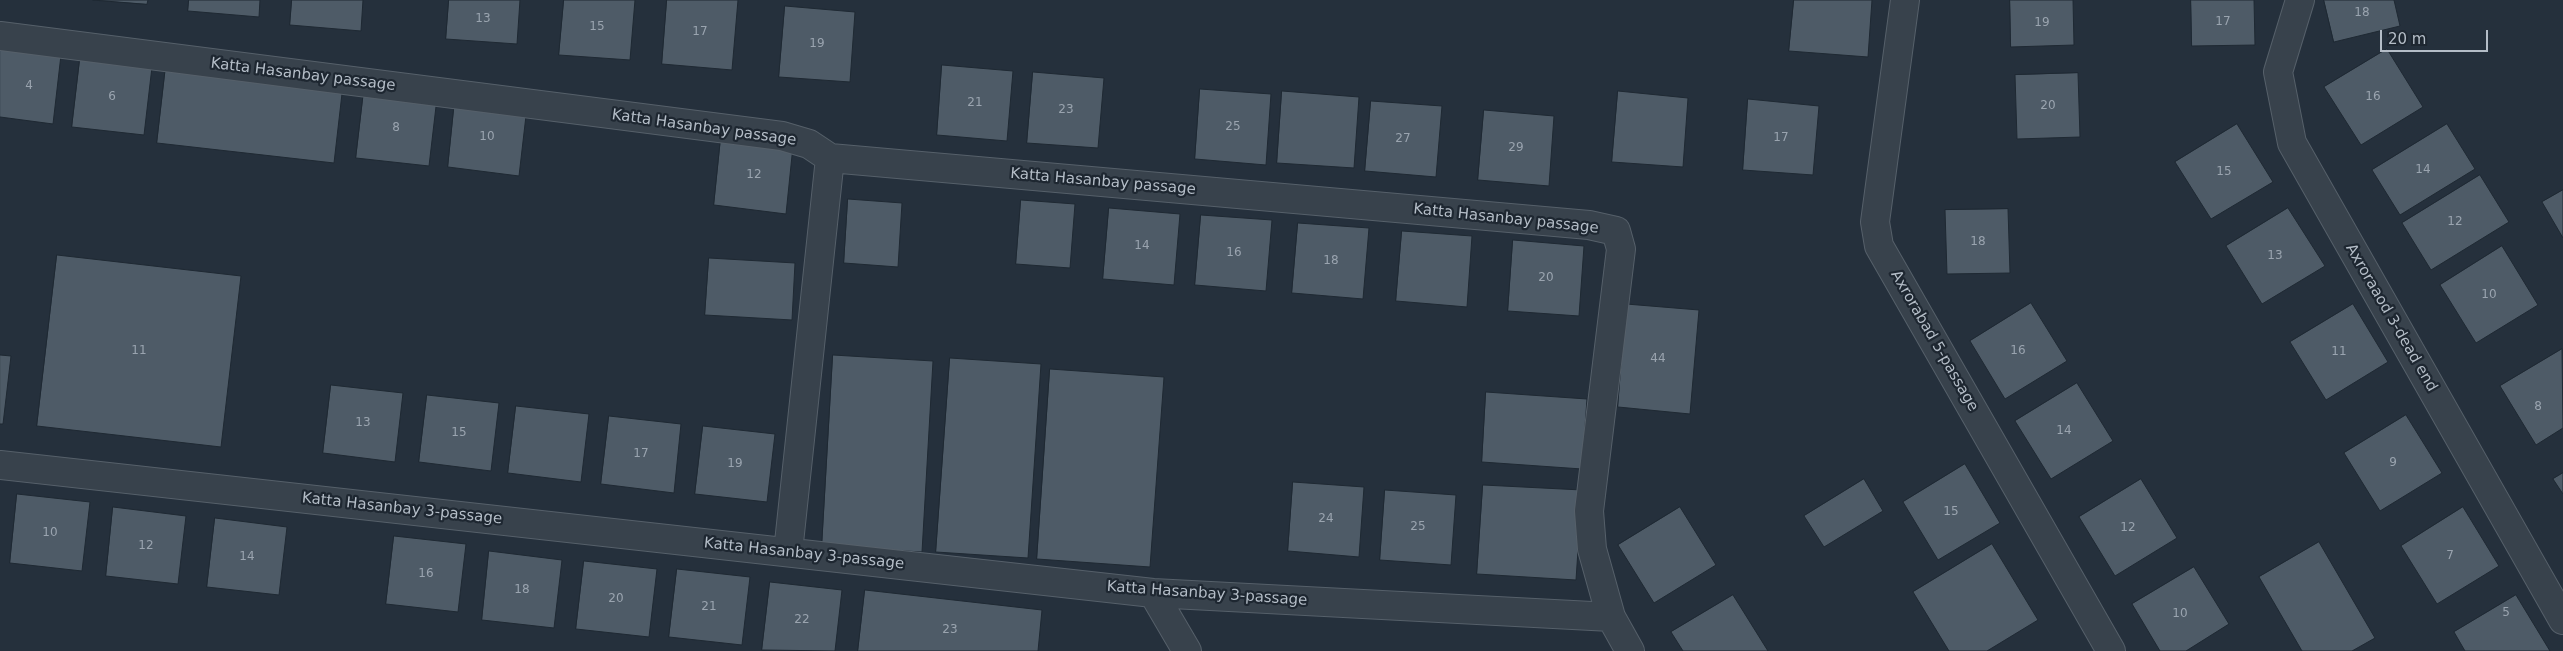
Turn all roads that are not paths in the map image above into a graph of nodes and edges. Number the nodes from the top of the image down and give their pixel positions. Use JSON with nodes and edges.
{"nodes":[{"id":1,"x":1905,"y":0,"type":"edge"},
{"id":2,"x":2300,"y":0,"type":"edge"},
{"id":3,"x":0,"y":36,"type":"edge"},
{"id":4,"x":830,"y":158,"type":"junction"},
{"id":5,"x":0,"y":465,"type":"edge"},
{"id":6,"x":788,"y":552,"type":"junction"},
{"id":7,"x":1153,"y":593,"type":"junction"},
{"id":8,"x":1610,"y":617,"type":"junction"},
{"id":9,"x":2563,"y":620,"type":"edge"},
{"id":10,"x":1187,"y":651,"type":"edge"},
{"id":11,"x":1630,"y":651,"type":"edge"},
{"id":12,"x":2110,"y":651,"type":"edge"}],
"edges":[{"from":1,"to":12,"type":"street","name":"Axrorabad 5-passage"},
{"from":2,"to":9,"type":"street","name":"Axroraaod 3-dead end"},
{"from":3,"to":4,"type":"street","name":"Katta Hasanbay passage"},
{"from":4,"to":6,"type":"street"},
{"from":4,"to":8,"type":"street","name":"Katta Hasanbay passage"},
{"from":5,"to":6,"type":"street","name":"Katta Hasanbay 3-passage"},
{"from":6,"to":7,"type":"street","name":"Katta Hasanbay 3-passage"},
{"from":7,"to":8,"type":"street","name":"Katta Hasanbay 3-passage"},
{"from":7,"to":10,"type":"street"},
{"from":8,"to":11,"type":"street"}]}
